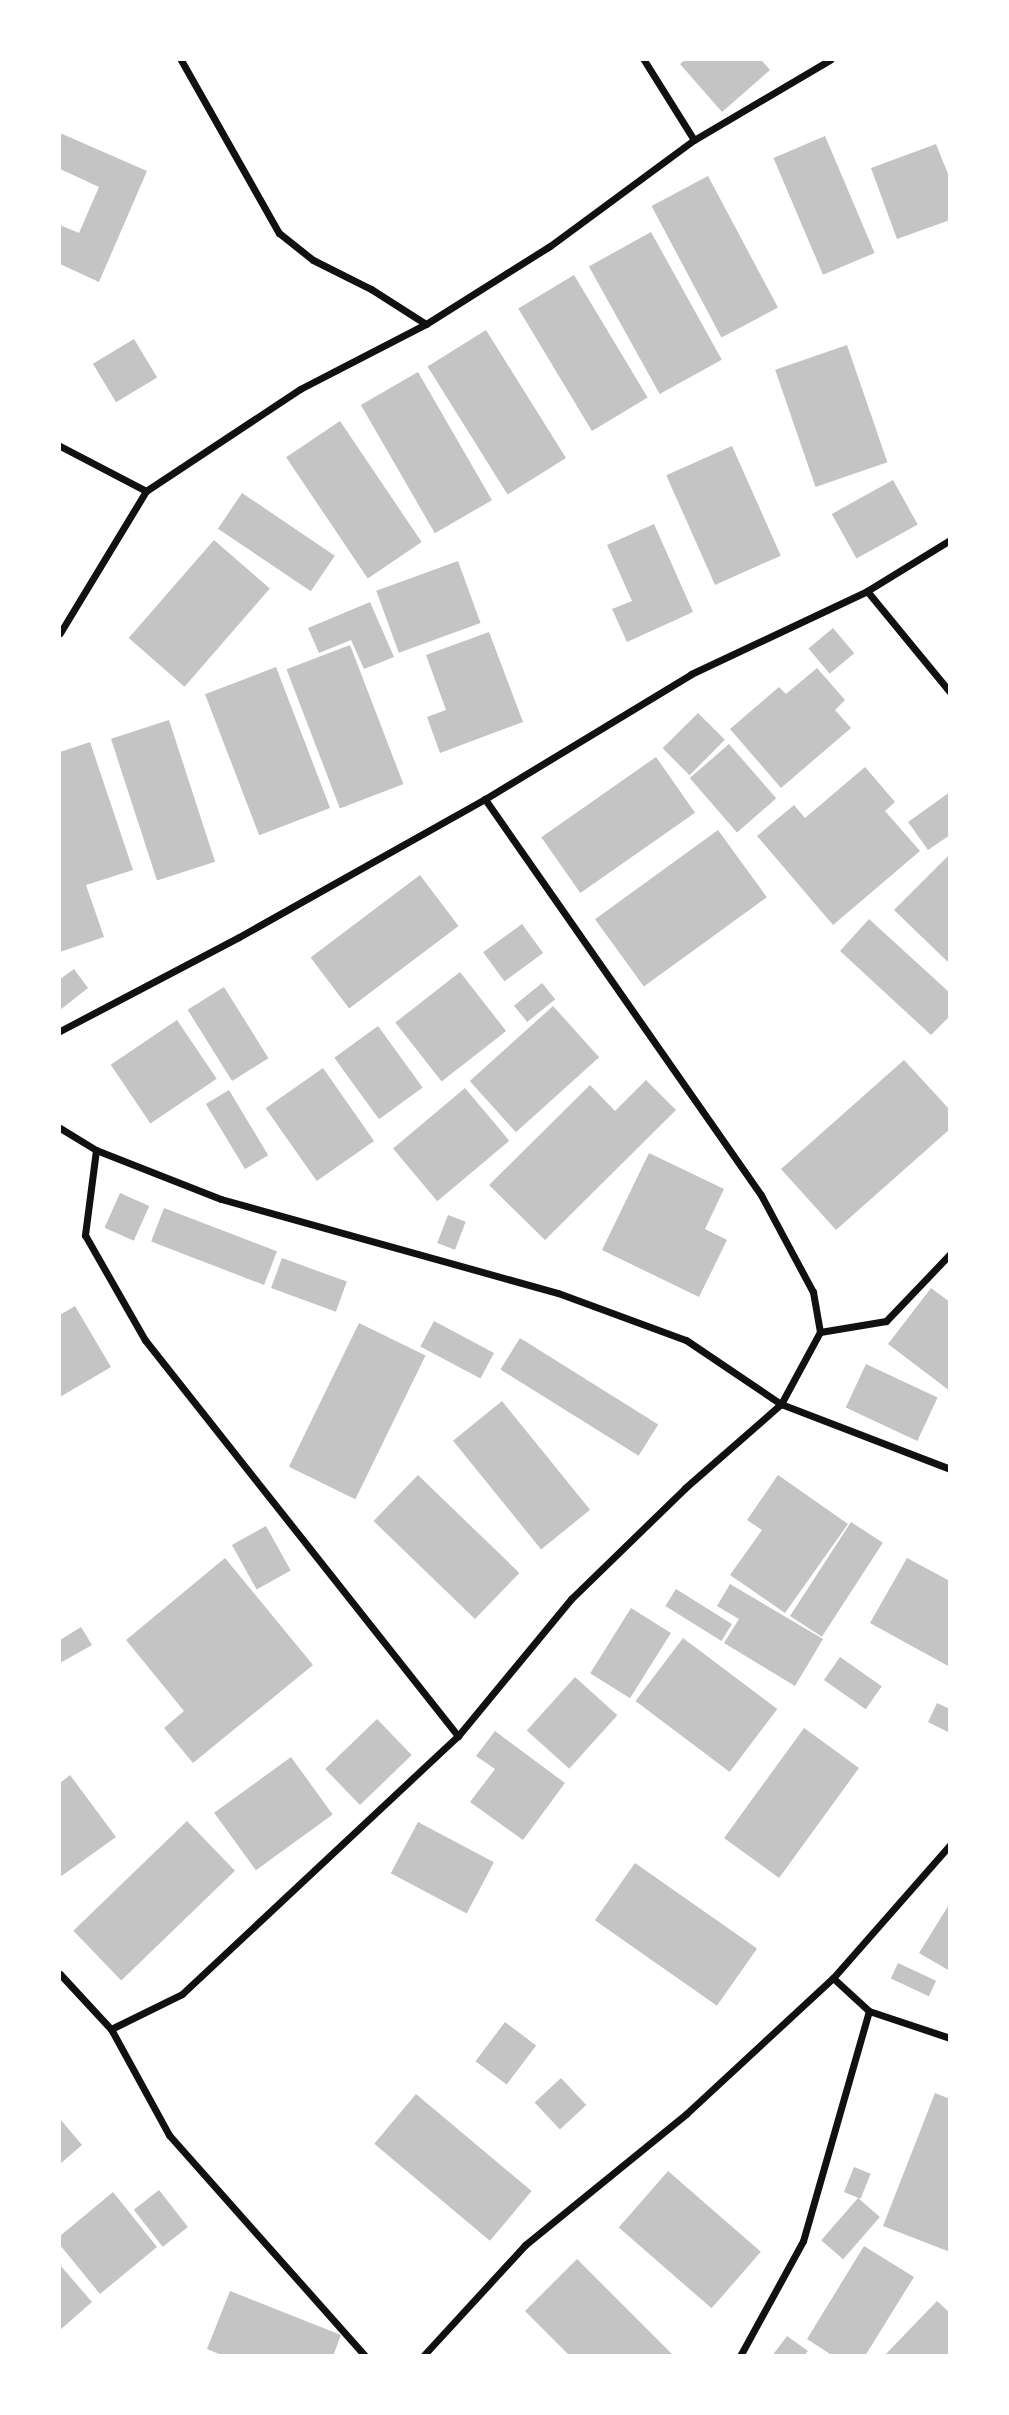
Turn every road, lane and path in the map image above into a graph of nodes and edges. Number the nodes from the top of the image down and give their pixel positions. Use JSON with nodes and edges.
{"nodes":[{"id":1,"x":181,"y":60,"type":"edge"},
{"id":2,"x":644,"y":60,"type":"edge"},
{"id":3,"x":830,"y":60,"type":"edge"},
{"id":4,"x":694,"y":140,"type":"junction"},
{"id":5,"x":426,"y":324,"type":"junction"},
{"id":6,"x":60,"y":446,"type":"edge"},
{"id":7,"x":146,"y":491,"type":"junction"},
{"id":8,"x":950,"y":540,"type":"edge"},
{"id":9,"x":867,"y":591,"type":"junction"},
{"id":10,"x":60,"y":633,"type":"edge"},
{"id":11,"x":950,"y":692,"type":"edge"},
{"id":12,"x":485,"y":799,"type":"junction"},
{"id":13,"x":60,"y":1031,"type":"edge"},
{"id":14,"x":60,"y":1128,"type":"edge"},
{"id":15,"x":96,"y":1150,"type":"junction"},
{"id":16,"x":950,"y":1254,"type":"edge"},
{"id":17,"x":820,"y":1332,"type":"junction"},
{"id":18,"x":781,"y":1404,"type":"junction"},
{"id":19,"x":950,"y":1469,"type":"edge"},
{"id":20,"x":458,"y":1736,"type":"junction"},
{"id":21,"x":950,"y":1845,"type":"edge"},
{"id":22,"x":60,"y":1974,"type":"edge"},
{"id":23,"x":833,"y":1978,"type":"junction"},
{"id":24,"x":869,"y":2011,"type":"junction"},
{"id":25,"x":111,"y":2029,"type":"junction"},
{"id":26,"x":950,"y":2038,"type":"edge"},
{"id":27,"x":365,"y":2356,"type":"edge"},
{"id":28,"x":423,"y":2356,"type":"edge"},
{"id":29,"x":740,"y":2356,"type":"edge"}],
"edges":[{"from":1,"to":5,"type":"street"},
{"from":2,"to":4,"type":"street"},
{"from":3,"to":4,"type":"street"},
{"from":4,"to":5,"type":"street"},
{"from":5,"to":7,"type":"street"},
{"from":6,"to":7,"type":"street"},
{"from":7,"to":10,"type":"street"},
{"from":8,"to":9,"type":"street"},
{"from":9,"to":11,"type":"street"},
{"from":9,"to":12,"type":"street"},
{"from":12,"to":13,"type":"street"},
{"from":12,"to":17,"type":"street"},
{"from":14,"to":15,"type":"street"},
{"from":15,"to":18,"type":"street"},
{"from":15,"to":20,"type":"street"},
{"from":16,"to":17,"type":"street"},
{"from":17,"to":18,"type":"street"},
{"from":18,"to":19,"type":"street"},
{"from":18,"to":20,"type":"street"},
{"from":20,"to":25,"type":"street"},
{"from":21,"to":23,"type":"street"},
{"from":22,"to":25,"type":"street"},
{"from":23,"to":24,"type":"street"},
{"from":23,"to":28,"type":"street"},
{"from":24,"to":26,"type":"street"},
{"from":24,"to":29,"type":"street"},
{"from":25,"to":27,"type":"street"}]}
